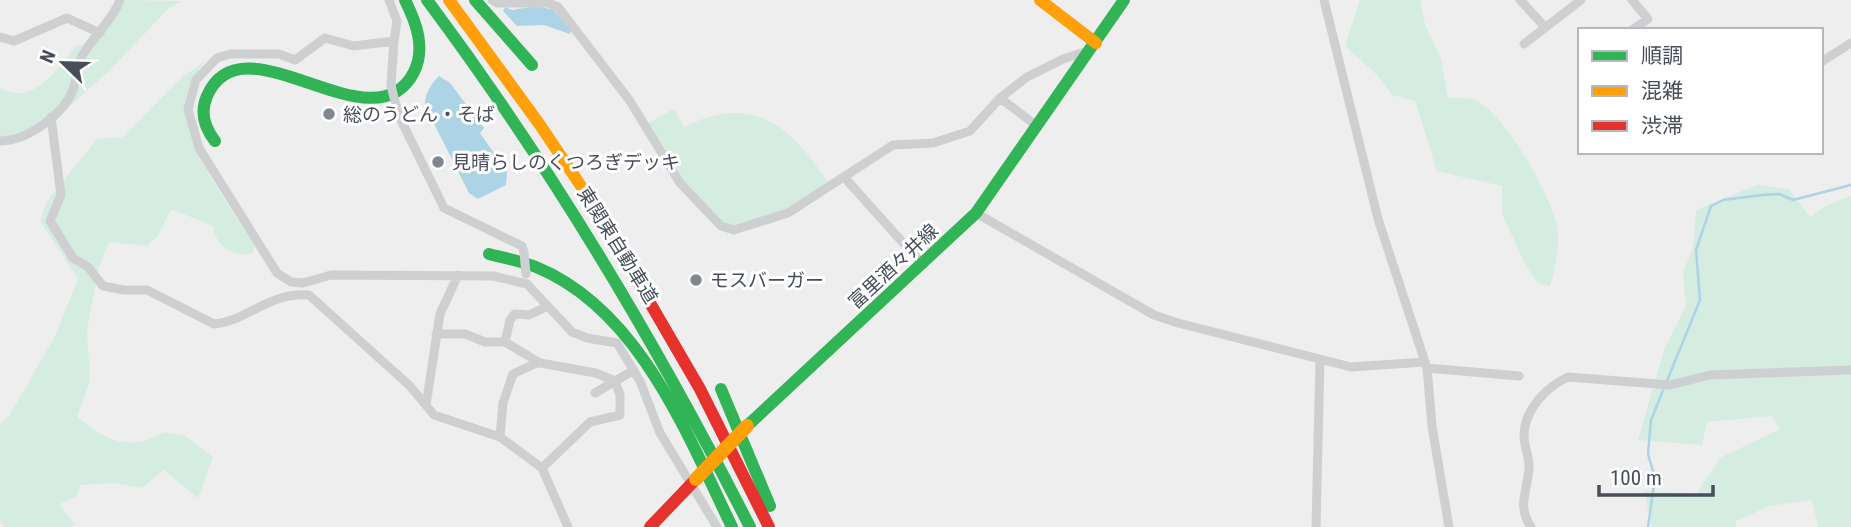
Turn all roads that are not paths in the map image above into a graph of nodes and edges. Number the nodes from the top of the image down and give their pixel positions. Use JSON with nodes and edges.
{"nodes":[{"id":1,"x":120,"y":0,"type":"edge"},
{"id":2,"x":389,"y":0,"type":"edge"},
{"id":3,"x":405,"y":0,"type":"edge"},
{"id":4,"x":427,"y":0,"type":"edge"},
{"id":5,"x":449,"y":0,"type":"edge"},
{"id":6,"x":475,"y":0,"type":"edge"},
{"id":7,"x":492,"y":0,"type":"edge"},
{"id":8,"x":1040,"y":0,"type":"edge"},
{"id":9,"x":1124,"y":0,"type":"edge"},
{"id":10,"x":1324,"y":0,"type":"edge"},
{"id":11,"x":1520,"y":0,"type":"edge"},
{"id":12,"x":1581,"y":0,"type":"edge"},
{"id":13,"x":1632,"y":0,"type":"edge"},
{"id":14,"x":1545,"y":27,"type":"junction"},
{"id":15,"x":1635,"y":28,"type":"edge"},
{"id":16,"x":100,"y":33,"type":"junction"},
{"id":17,"x":0,"y":37,"type":"edge"},
{"id":18,"x":394,"y":41,"type":"junction"},
{"id":19,"x":1851,"y":43,"type":"edge"},
{"id":20,"x":1524,"y":44,"type":"dead end"},
{"id":21,"x":1093,"y":47,"type":"junction"},
{"id":22,"x":1823,"y":61,"type":"edge"},
{"id":23,"x":532,"y":65,"type":"dead end"},
{"id":24,"x":1000,"y":99,"type":"junction"},
{"id":25,"x":51,"y":117,"type":"junction"},
{"id":26,"x":1037,"y":126,"type":"junction"},
{"id":27,"x":0,"y":141,"type":"edge"},
{"id":28,"x":215,"y":141,"type":"dead end"},
{"id":29,"x":844,"y":177,"type":"junction"},
{"id":30,"x":976,"y":213,"type":"junction"},
{"id":31,"x":489,"y":254,"type":"dead end"},
{"id":32,"x":923,"y":265,"type":"junction"},
{"id":33,"x":458,"y":275,"type":"junction"},
{"id":34,"x":526,"y":279,"type":"junction"},
{"id":35,"x":313,"y":281,"type":"junction"},
{"id":36,"x":309,"y":295,"type":"junction"},
{"id":37,"x":546,"y":307,"type":"junction"},
{"id":38,"x":436,"y":334,"type":"junction"},
{"id":39,"x":505,"y":342,"type":"junction"},
{"id":40,"x":1320,"y":360,"type":"junction"},
{"id":41,"x":539,"y":362,"type":"junction"},
{"id":42,"x":1426,"y":365,"type":"junction"},
{"id":43,"x":634,"y":370,"type":"junction"},
{"id":44,"x":1851,"y":370,"type":"edge"},
{"id":45,"x":1519,"y":376,"type":"dead end"},
{"id":46,"x":615,"y":381,"type":"junction"},
{"id":47,"x":721,"y":389,"type":"dead end"},
{"id":48,"x":595,"y":393,"type":"dead end"},
{"id":49,"x":426,"y":405,"type":"junction"},
{"id":50,"x":500,"y":437,"type":"junction"},
{"id":51,"x":542,"y":468,"type":"junction"},
{"id":52,"x":694,"y":481,"type":"junction"},
{"id":53,"x":568,"y":527,"type":"edge"},
{"id":54,"x":650,"y":527,"type":"edge"},
{"id":55,"x":717,"y":527,"type":"edge"},
{"id":56,"x":732,"y":527,"type":"edge"},
{"id":57,"x":750,"y":527,"type":"edge"},
{"id":58,"x":769,"y":527,"type":"edge"},
{"id":59,"x":779,"y":527,"type":"edge"},
{"id":60,"x":1316,"y":527,"type":"edge"},
{"id":61,"x":1450,"y":527,"type":"edge"},
{"id":62,"x":1531,"y":527,"type":"edge"}],
"edges":[{"from":1,"to":16,"type":"street"},
{"from":2,"to":18,"type":"street"},
{"from":3,"to":28,"type":"main road"},
{"from":4,"to":57,"type":"main road","name":"東関東自動車道"},
{"from":5,"to":58,"type":"main road","name":"東関東自動車道"},
{"from":6,"to":23,"type":"main road"},
{"from":7,"to":29,"type":"street"},
{"from":8,"to":21,"type":"main road"},
{"from":9,"to":21,"type":"main road","name":"富里酒々井線"},
{"from":10,"to":42,"type":"street"},
{"from":11,"to":14,"type":"street"},
{"from":12,"to":14,"type":"street"},
{"from":13,"to":15,"type":"street"},
{"from":14,"to":20,"type":"street"},
{"from":16,"to":17,"type":"street"},
{"from":16,"to":25,"type":"street"},
{"from":18,"to":34,"type":"street","bridge":true},
{"from":18,"to":35,"type":"street"},
{"from":19,"to":22,"type":"street"},
{"from":21,"to":24,"type":"street"},
{"from":21,"to":26,"type":"main road","name":"富里酒々井線"},
{"from":24,"to":26,"type":"street"},
{"from":24,"to":29,"type":"street"},
{"from":25,"to":27,"type":"street"},
{"from":25,"to":36,"type":"street"},
{"from":26,"to":30,"type":"main road","name":"富里酒々井線"},
{"from":29,"to":32,"type":"street"},
{"from":30,"to":32,"type":"main road","name":"富里酒々井線"},
{"from":30,"to":40,"type":"street"},
{"from":31,"to":56,"type":"main road"},
{"from":32,"to":52,"type":"main road","name":"富里酒々井線","bridge":true},
{"from":33,"to":34,"type":"street"},
{"from":33,"to":35,"type":"street"},
{"from":33,"to":38,"type":"street"},
{"from":34,"to":37,"type":"street"},
{"from":35,"to":36,"type":"street"},
{"from":36,"to":49,"type":"street"},
{"from":37,"to":39,"type":"street"},
{"from":37,"to":43,"type":"street"},
{"from":38,"to":39,"type":"street"},
{"from":38,"to":49,"type":"street"},
{"from":39,"to":41,"type":"street"},
{"from":40,"to":42,"type":"street"},
{"from":40,"to":60,"type":"street"},
{"from":41,"to":46,"type":"street"},
{"from":41,"to":50,"type":"street"},
{"from":42,"to":45,"type":"street"},
{"from":42,"to":61,"type":"street"},
{"from":43,"to":46,"type":"street"},
{"from":43,"to":52,"type":"street"},
{"from":44,"to":62,"type":"street"},
{"from":46,"to":48,"type":"street"},
{"from":46,"to":51,"type":"street"},
{"from":47,"to":59,"type":"main road"},
{"from":49,"to":50,"type":"street"},
{"from":50,"to":51,"type":"street"},
{"from":51,"to":53,"type":"street"},
{"from":52,"to":54,"type":"main road","name":"富里酒々井線"},
{"from":52,"to":55,"type":"street"}]}
